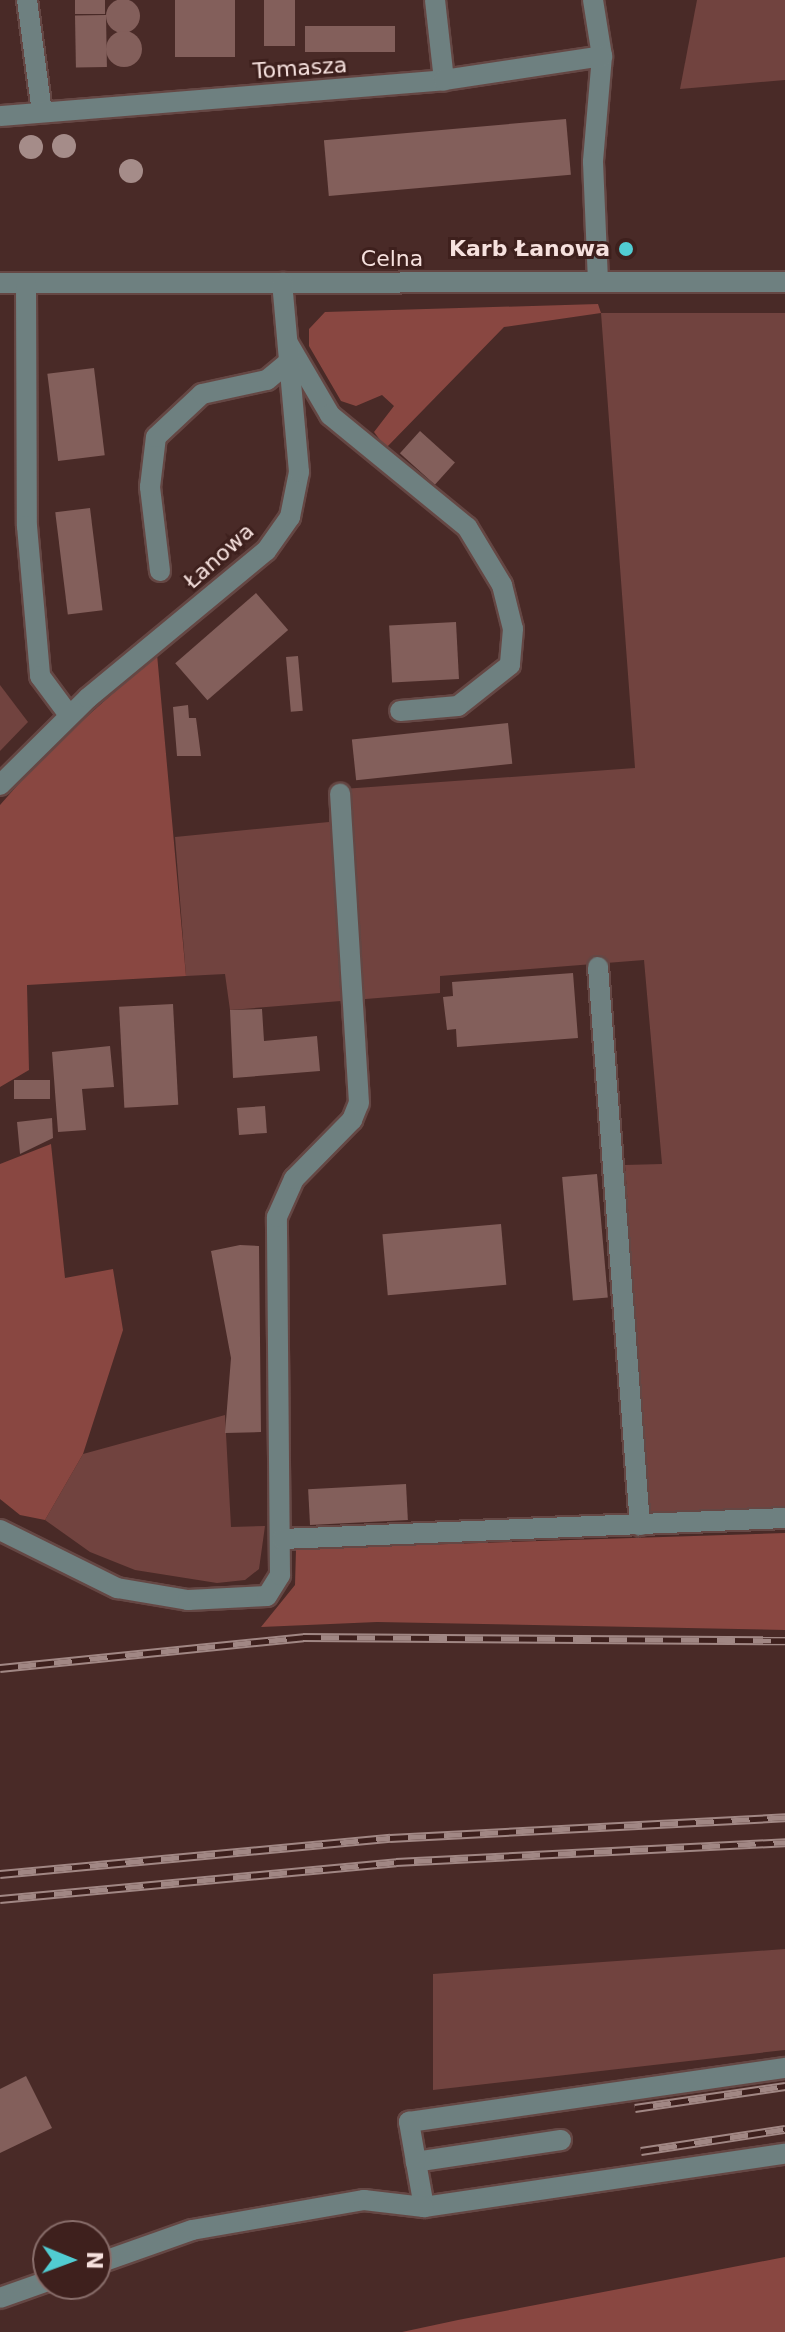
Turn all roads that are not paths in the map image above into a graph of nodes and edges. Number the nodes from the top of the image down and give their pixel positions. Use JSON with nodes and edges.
{"nodes":[{"id":1,"x":27,"y":0,"type":"edge"},
{"id":2,"x":435,"y":0,"type":"edge"},
{"id":3,"x":593,"y":0,"type":"edge"},
{"id":4,"x":602,"y":56,"type":"junction"},
{"id":5,"x":444,"y":80,"type":"junction"},
{"id":6,"x":42,"y":112,"type":"junction"},
{"id":7,"x":0,"y":116,"type":"edge"},
{"id":8,"x":598,"y":282,"type":"junction"},
{"id":9,"x":785,"y":282,"type":"edge"},
{"id":10,"x":0,"y":283,"type":"edge"},
{"id":11,"x":26,"y":283,"type":"junction"},
{"id":12,"x":282,"y":283,"type":"junction"},
{"id":13,"x":285,"y":338,"type":"junction"},
{"id":14,"x":287,"y":363,"type":"junction"},
{"id":15,"x":160,"y":571,"type":"dead end"},
{"id":16,"x":400,"y":711,"type":"dead end"},
{"id":17,"x":69,"y":715,"type":"junction"},
{"id":18,"x":0,"y":785,"type":"edge"},
{"id":19,"x":340,"y":794,"type":"dead end"},
{"id":20,"x":598,"y":967,"type":"dead end"},
{"id":21,"x":785,"y":1518,"type":"edge"},
{"id":22,"x":640,"y":1525,"type":"junction"},
{"id":23,"x":0,"y":1530,"type":"edge"},
{"id":24,"x":282,"y":1539,"type":"junction"},
{"id":25,"x":785,"y":2068,"type":"edge"},
{"id":26,"x":561,"y":2140,"type":"dead end"},
{"id":27,"x":785,"y":2154,"type":"edge"},
{"id":28,"x":416,"y":2162,"type":"junction"},
{"id":29,"x":424,"y":2207,"type":"junction"},
{"id":30,"x":112,"y":2258,"type":"edge"},
{"id":31,"x":32,"y":2287,"type":"edge"},
{"id":32,"x":0,"y":2298,"type":"edge"}],
"edges":[{"from":1,"to":6,"type":"street"},
{"from":2,"to":5,"type":"street"},
{"from":3,"to":4,"type":"street"},
{"from":4,"to":5,"type":"street","name":"Tomasza"},
{"from":4,"to":8,"type":"street"},
{"from":5,"to":6,"type":"street","name":"Tomasza"},
{"from":6,"to":7,"type":"street","name":"Tomasza"},
{"from":8,"to":9,"type":"street","name":"Celna"},
{"from":8,"to":12,"type":"street","name":"Celna"},
{"from":10,"to":11,"type":"street","name":"Celna"},
{"from":11,"to":12,"type":"street","name":"Celna"},
{"from":11,"to":17,"type":"street"},
{"from":12,"to":13,"type":"street","name":"Łanowa"},
{"from":13,"to":14,"type":"street","name":"Łanowa"},
{"from":13,"to":16,"type":"street"},
{"from":14,"to":15,"type":"street"},
{"from":14,"to":17,"type":"street","name":"Łanowa"},
{"from":17,"to":18,"type":"street","name":"Łanowa"},
{"from":19,"to":24,"type":"street"},
{"from":20,"to":22,"type":"street"},
{"from":21,"to":22,"type":"street"},
{"from":22,"to":24,"type":"street"},
{"from":23,"to":24,"type":"street"},
{"from":25,"to":28,"type":"street"},
{"from":26,"to":28,"type":"street"},
{"from":27,"to":29,"type":"street"},
{"from":28,"to":29,"type":"street"},
{"from":29,"to":30,"type":"street"},
{"from":31,"to":32,"type":"street"}]}
